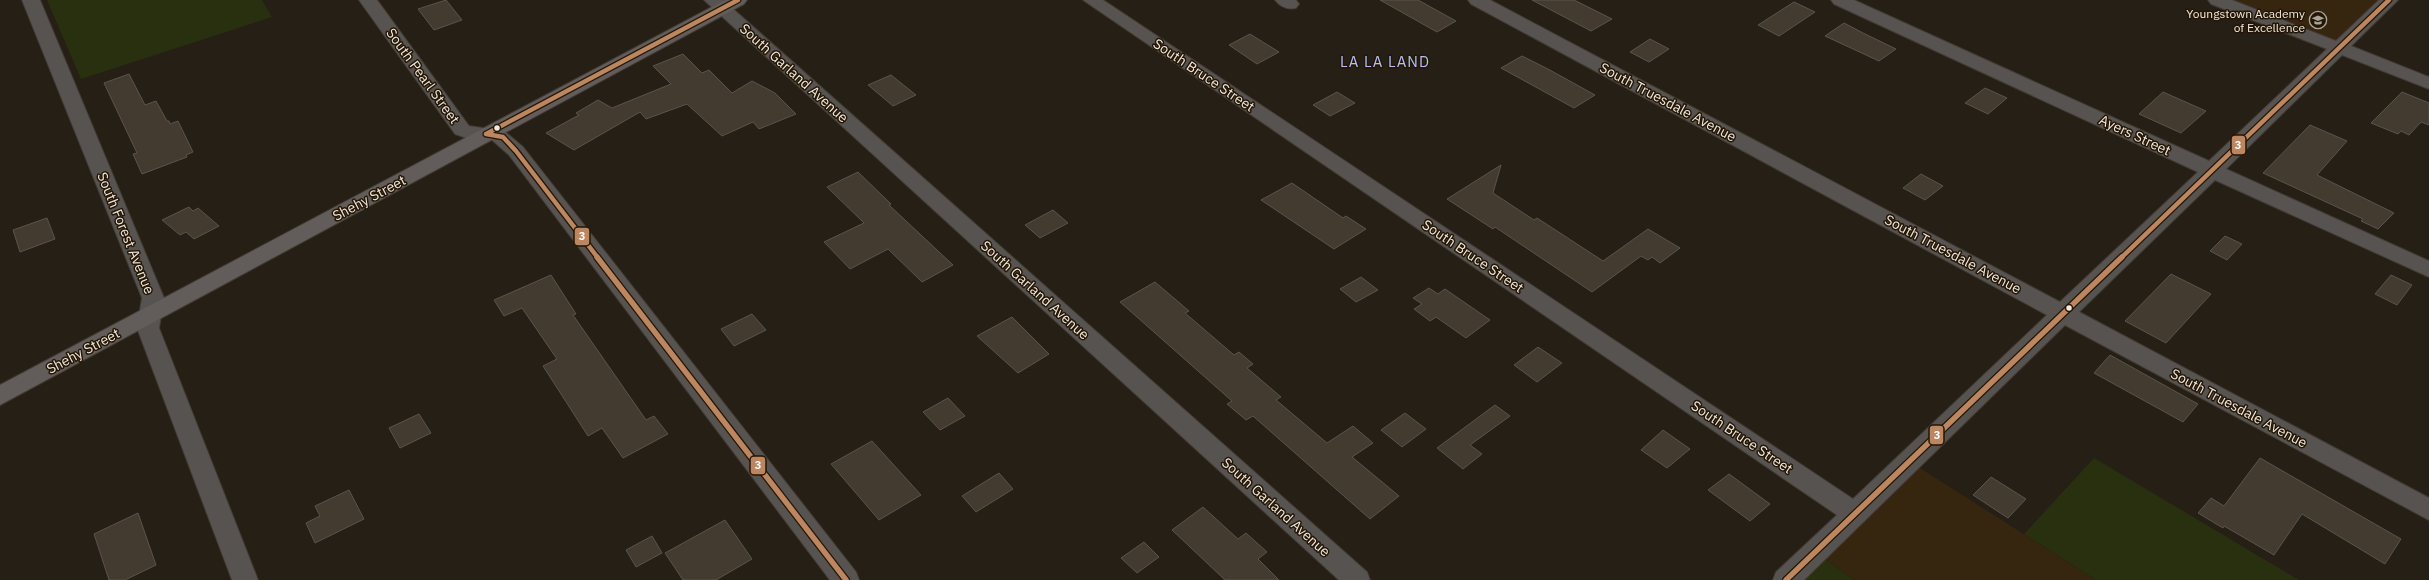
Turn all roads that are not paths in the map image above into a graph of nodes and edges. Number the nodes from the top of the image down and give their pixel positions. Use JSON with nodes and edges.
{"nodes":[{"id":1,"x":31,"y":0,"type":"edge"},
{"id":2,"x":368,"y":0,"type":"edge"},
{"id":3,"x":1092,"y":0,"type":"edge"},
{"id":4,"x":1477,"y":0,"type":"edge"},
{"id":5,"x":1840,"y":0,"type":"edge"},
{"id":6,"x":2217,"y":0,"type":"edge"},
{"id":7,"x":2389,"y":0,"type":"edge"},
{"id":8,"x":724,"y":3,"type":"edge"},
{"id":9,"x":2339,"y":48,"type":"junction"},
{"id":10,"x":2429,"y":83,"type":"edge"},
{"id":11,"x":486,"y":134,"type":"junction"},
{"id":12,"x":2211,"y":170,"type":"junction"},
{"id":13,"x":2429,"y":270,"type":"edge"},
{"id":14,"x":2063,"y":313,"type":"junction"},
{"id":15,"x":151,"y":315,"type":"junction"},
{"id":16,"x":0,"y":396,"type":"edge"},
{"id":17,"x":2429,"y":510,"type":"edge"},
{"id":18,"x":1854,"y":513,"type":"junction"},
{"id":19,"x":245,"y":580,"type":"edge"},
{"id":20,"x":846,"y":580,"type":"edge"},
{"id":21,"x":1357,"y":580,"type":"edge"},
{"id":22,"x":1786,"y":580,"type":"edge"}],
"edges":[{"from":1,"to":15,"type":"street","name":"South Forest Avenue"},
{"from":2,"to":11,"type":"street","name":"South Pearl Street"},
{"from":3,"to":18,"type":"street","name":"South Bruce Street"},
{"from":4,"to":14,"type":"street","name":"South Truesdale Avenue"},
{"from":5,"to":12,"type":"street","name":"Ayers Street"},
{"from":6,"to":9,"type":"street"},
{"from":7,"to":9,"type":"street"},
{"from":8,"to":11,"type":"street","name":"Shehy Street"},
{"from":8,"to":21,"type":"street","name":"South Garland Avenue"},
{"from":9,"to":10,"type":"street"},
{"from":9,"to":12,"type":"street"},
{"from":11,"to":15,"type":"street","name":"Shehy Street"},
{"from":11,"to":20,"type":"street","name":"South Pearl Street"},
{"from":12,"to":13,"type":"street","name":"Ayers Street"},
{"from":12,"to":14,"type":"street"},
{"from":14,"to":17,"type":"street","name":"South Truesdale Avenue"},
{"from":14,"to":18,"type":"street"},
{"from":15,"to":16,"type":"street","name":"Shehy Street"},
{"from":15,"to":19,"type":"street","name":"South Forest Avenue"},
{"from":18,"to":22,"type":"street"}]}
